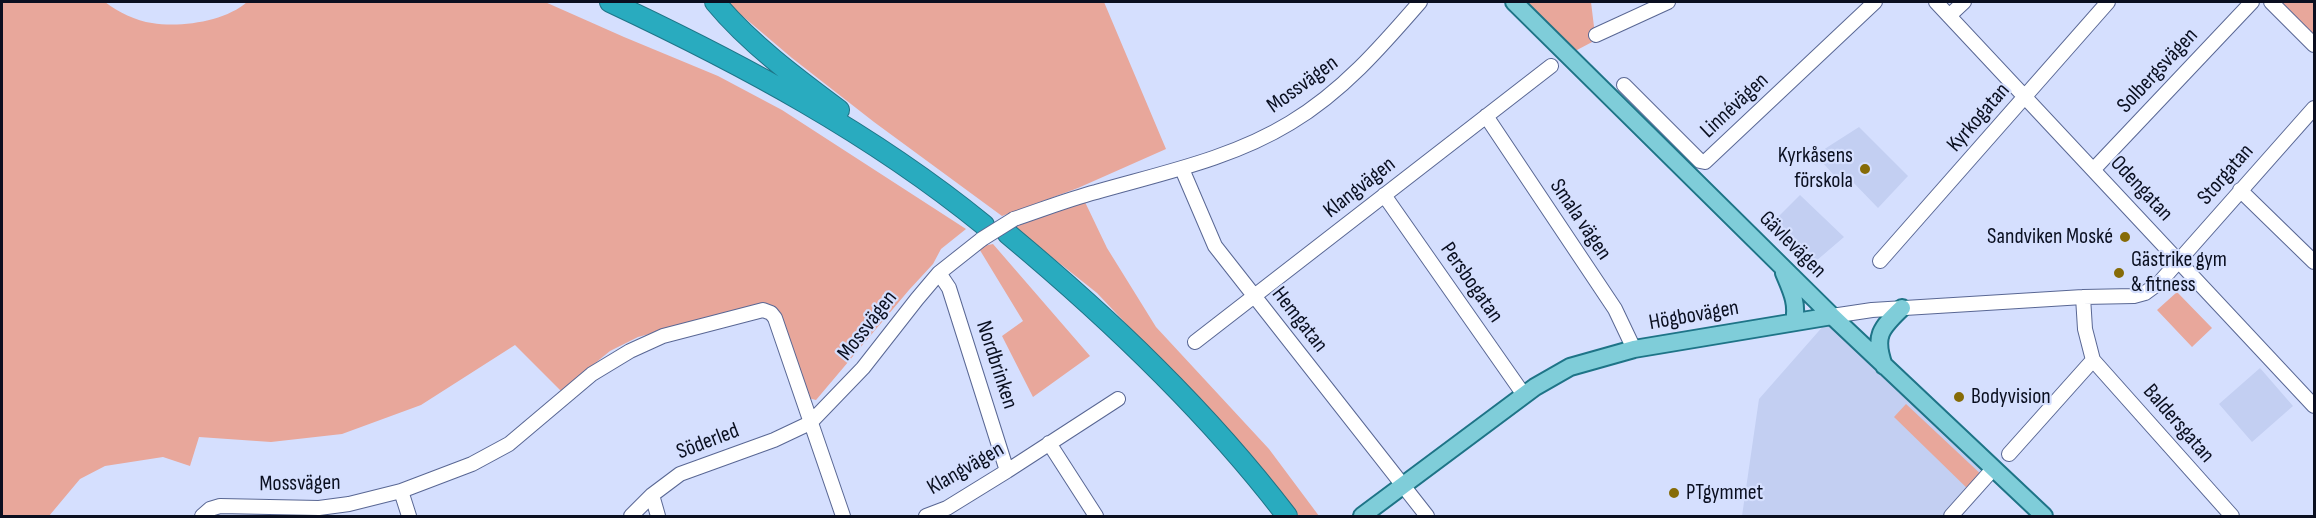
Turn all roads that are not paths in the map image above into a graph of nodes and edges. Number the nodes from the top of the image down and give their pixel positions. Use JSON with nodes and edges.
{"nodes":[{"id":1,"x":610,"y":2,"type":"edge"},
{"id":2,"x":632,"y":2,"type":"edge"},
{"id":3,"x":715,"y":2,"type":"edge"},
{"id":4,"x":1420,"y":2,"type":"edge"},
{"id":5,"x":1514,"y":2,"type":"edge"},
{"id":6,"x":1668,"y":2,"type":"edge"},
{"id":7,"x":1875,"y":2,"type":"edge"},
{"id":8,"x":1936,"y":2,"type":"edge"},
{"id":9,"x":1964,"y":2,"type":"edge"},
{"id":10,"x":2108,"y":2,"type":"edge"},
{"id":11,"x":2252,"y":2,"type":"edge"},
{"id":12,"x":2271,"y":2,"type":"edge"},
{"id":13,"x":1949,"y":16,"type":"junction"},
{"id":14,"x":1596,"y":34,"type":"dead end"},
{"id":15,"x":2314,"y":45,"type":"edge"},
{"id":16,"x":1551,"y":66,"type":"dead end"},
{"id":17,"x":1624,"y":85,"type":"dead end"},
{"id":18,"x":2025,"y":97,"type":"junction"},
{"id":19,"x":2314,"y":108,"type":"edge"},
{"id":20,"x":837,"y":109,"type":"junction"},
{"id":21,"x":1486,"y":116,"type":"junction"},
{"id":22,"x":1182,"y":169,"type":"junction"},
{"id":23,"x":2094,"y":169,"type":"junction"},
{"id":24,"x":2240,"y":190,"type":"junction"},
{"id":25,"x":1384,"y":195,"type":"junction"},
{"id":26,"x":996,"y":230,"type":"junction"},
{"id":27,"x":1880,"y":261,"type":"dead end"},
{"id":28,"x":2179,"y":262,"type":"junction"},
{"id":29,"x":2314,"y":262,"type":"edge"},
{"id":30,"x":1782,"y":266,"type":"junction"},
{"id":31,"x":939,"y":273,"type":"junction"},
{"id":32,"x":1254,"y":297,"type":"junction"},
{"id":33,"x":2082,"y":297,"type":"junction"},
{"id":34,"x":1902,"y":308,"type":"junction"},
{"id":35,"x":1832,"y":316,"type":"junction"},
{"id":36,"x":1794,"y":321,"type":"junction"},
{"id":37,"x":1195,"y":342,"type":"dead end"},
{"id":38,"x":1634,"y":349,"type":"junction"},
{"id":39,"x":2093,"y":360,"type":"junction"},
{"id":40,"x":1884,"y":366,"type":"junction"},
{"id":41,"x":1524,"y":395,"type":"junction"},
{"id":42,"x":1118,"y":399,"type":"dead end"},
{"id":43,"x":2314,"y":406,"type":"edge"},
{"id":44,"x":810,"y":423,"type":"junction"},
{"id":45,"x":1049,"y":443,"type":"junction"},
{"id":46,"x":2009,"y":454,"type":"dead end"},
{"id":47,"x":1993,"y":469,"type":"junction"},
{"id":48,"x":1007,"y":471,"type":"junction"},
{"id":49,"x":1403,"y":486,"type":"junction"},
{"id":50,"x":400,"y":491,"type":"junction"},
{"id":51,"x":652,"y":495,"type":"junction"},
{"id":52,"x":949,"y":512,"type":"edge"},
{"id":53,"x":202,"y":516,"type":"edge"},
{"id":54,"x":409,"y":516,"type":"edge"},
{"id":55,"x":631,"y":516,"type":"edge"},
{"id":56,"x":658,"y":516,"type":"edge"},
{"id":57,"x":843,"y":516,"type":"edge"},
{"id":58,"x":926,"y":516,"type":"edge"},
{"id":59,"x":1096,"y":516,"type":"edge"},
{"id":60,"x":1275,"y":516,"type":"edge"},
{"id":61,"x":1287,"y":516,"type":"edge"},
{"id":62,"x":1362,"y":516,"type":"edge"},
{"id":63,"x":1427,"y":516,"type":"edge"},
{"id":64,"x":1951,"y":516,"type":"edge"},
{"id":65,"x":2044,"y":516,"type":"edge"},
{"id":66,"x":2232,"y":516,"type":"edge"}],
"edges":[{"from":1,"to":26,"type":"highway"},
{"from":2,"to":20,"type":"highway"},
{"from":3,"to":20,"type":"highway"},
{"from":4,"to":22,"type":"street","name":"Mossvägen"},
{"from":5,"to":30,"type":"main road","name":"Gävlevägen"},
{"from":6,"to":14,"type":"street"},
{"from":7,"to":17,"type":"street","name":"Linnévägen"},
{"from":8,"to":13,"type":"street","name":"Odengatan"},
{"from":9,"to":13,"type":"street"},
{"from":10,"to":18,"type":"street","name":"Kyrkogatan"},
{"from":11,"to":23,"type":"street","name":"Solbergsvägen"},
{"from":12,"to":15,"type":"street"},
{"from":13,"to":18,"type":"street","name":"Odengatan"},
{"from":16,"to":21,"type":"street","name":"Klangvägen"},
{"from":18,"to":23,"type":"street","name":"Odengatan"},
{"from":18,"to":27,"type":"street","name":"Kyrkogatan"},
{"from":19,"to":24,"type":"street","name":"Storgatan"},
{"from":20,"to":26,"type":"highway"},
{"from":21,"to":25,"type":"street","name":"Klangvägen"},
{"from":21,"to":38,"type":"street","name":"Smala vägen"},
{"from":22,"to":26,"type":"street","name":"Mossvägen"},
{"from":22,"to":32,"type":"street","name":"Hemgatan"},
{"from":23,"to":28,"type":"street","name":"Odengatan"},
{"from":24,"to":28,"type":"street","name":"Storgatan"},
{"from":24,"to":29,"type":"street"},
{"from":25,"to":32,"type":"street","name":"Klangvägen"},
{"from":25,"to":41,"type":"street","name":"Persbogatan"},
{"from":26,"to":31,"type":"street","name":"Mossvägen"},
{"from":26,"to":60,"type":"highway"},
{"from":26,"to":61,"type":"highway"},
{"from":28,"to":33,"type":"street","name":"Storgatan"},
{"from":28,"to":43,"type":"street","name":"Odengatan"},
{"from":30,"to":35,"type":"main road","name":"Gävlevägen"},
{"from":30,"to":36,"type":"main road"},
{"from":31,"to":44,"type":"street","name":"Mossvägen"},
{"from":31,"to":48,"type":"street","name":"Nordbrinken"},
{"from":32,"to":37,"type":"street","name":"Klangvägen"},
{"from":32,"to":49,"type":"street","name":"Hemgatan"},
{"from":33,"to":34,"type":"street","name":"Högbovägen"},
{"from":33,"to":39,"type":"street"},
{"from":34,"to":35,"type":"street","name":"Högbovägen"},
{"from":34,"to":40,"type":"main road"},
{"from":35,"to":36,"type":"main road","name":"Högbovägen"},
{"from":35,"to":40,"type":"main road","name":"Gävlevägen"},
{"from":36,"to":38,"type":"main road","name":"Högbovägen"},
{"from":38,"to":41,"type":"main road","name":"Högbovägen"},
{"from":39,"to":46,"type":"street"},
{"from":39,"to":66,"type":"street","name":"Baldersgatan"},
{"from":40,"to":47,"type":"main road","name":"Gävlevägen"},
{"from":41,"to":49,"type":"main road","name":"Högbovägen"},
{"from":42,"to":45,"type":"street","name":"Klangvägen"},
{"from":44,"to":50,"type":"street","name":"Mossvägen"},
{"from":44,"to":51,"type":"street","name":"Söderled"},
{"from":44,"to":57,"type":"street"},
{"from":45,"to":48,"type":"street","name":"Klangvägen"},
{"from":45,"to":59,"type":"street"},
{"from":47,"to":64,"type":"street"},
{"from":47,"to":65,"type":"main road","name":"Gävlevägen"},
{"from":48,"to":52,"type":"street","name":"Klangvägen"},
{"from":49,"to":62,"type":"main road","name":"Högbovägen"},
{"from":49,"to":63,"type":"street","name":"Hemgatan"},
{"from":50,"to":53,"type":"street","name":"Mossvägen"},
{"from":50,"to":54,"type":"street"},
{"from":51,"to":55,"type":"street","name":"Söderled"},
{"from":51,"to":56,"type":"street"},
{"from":52,"to":58,"type":"street","name":"Klangvägen"}]}
